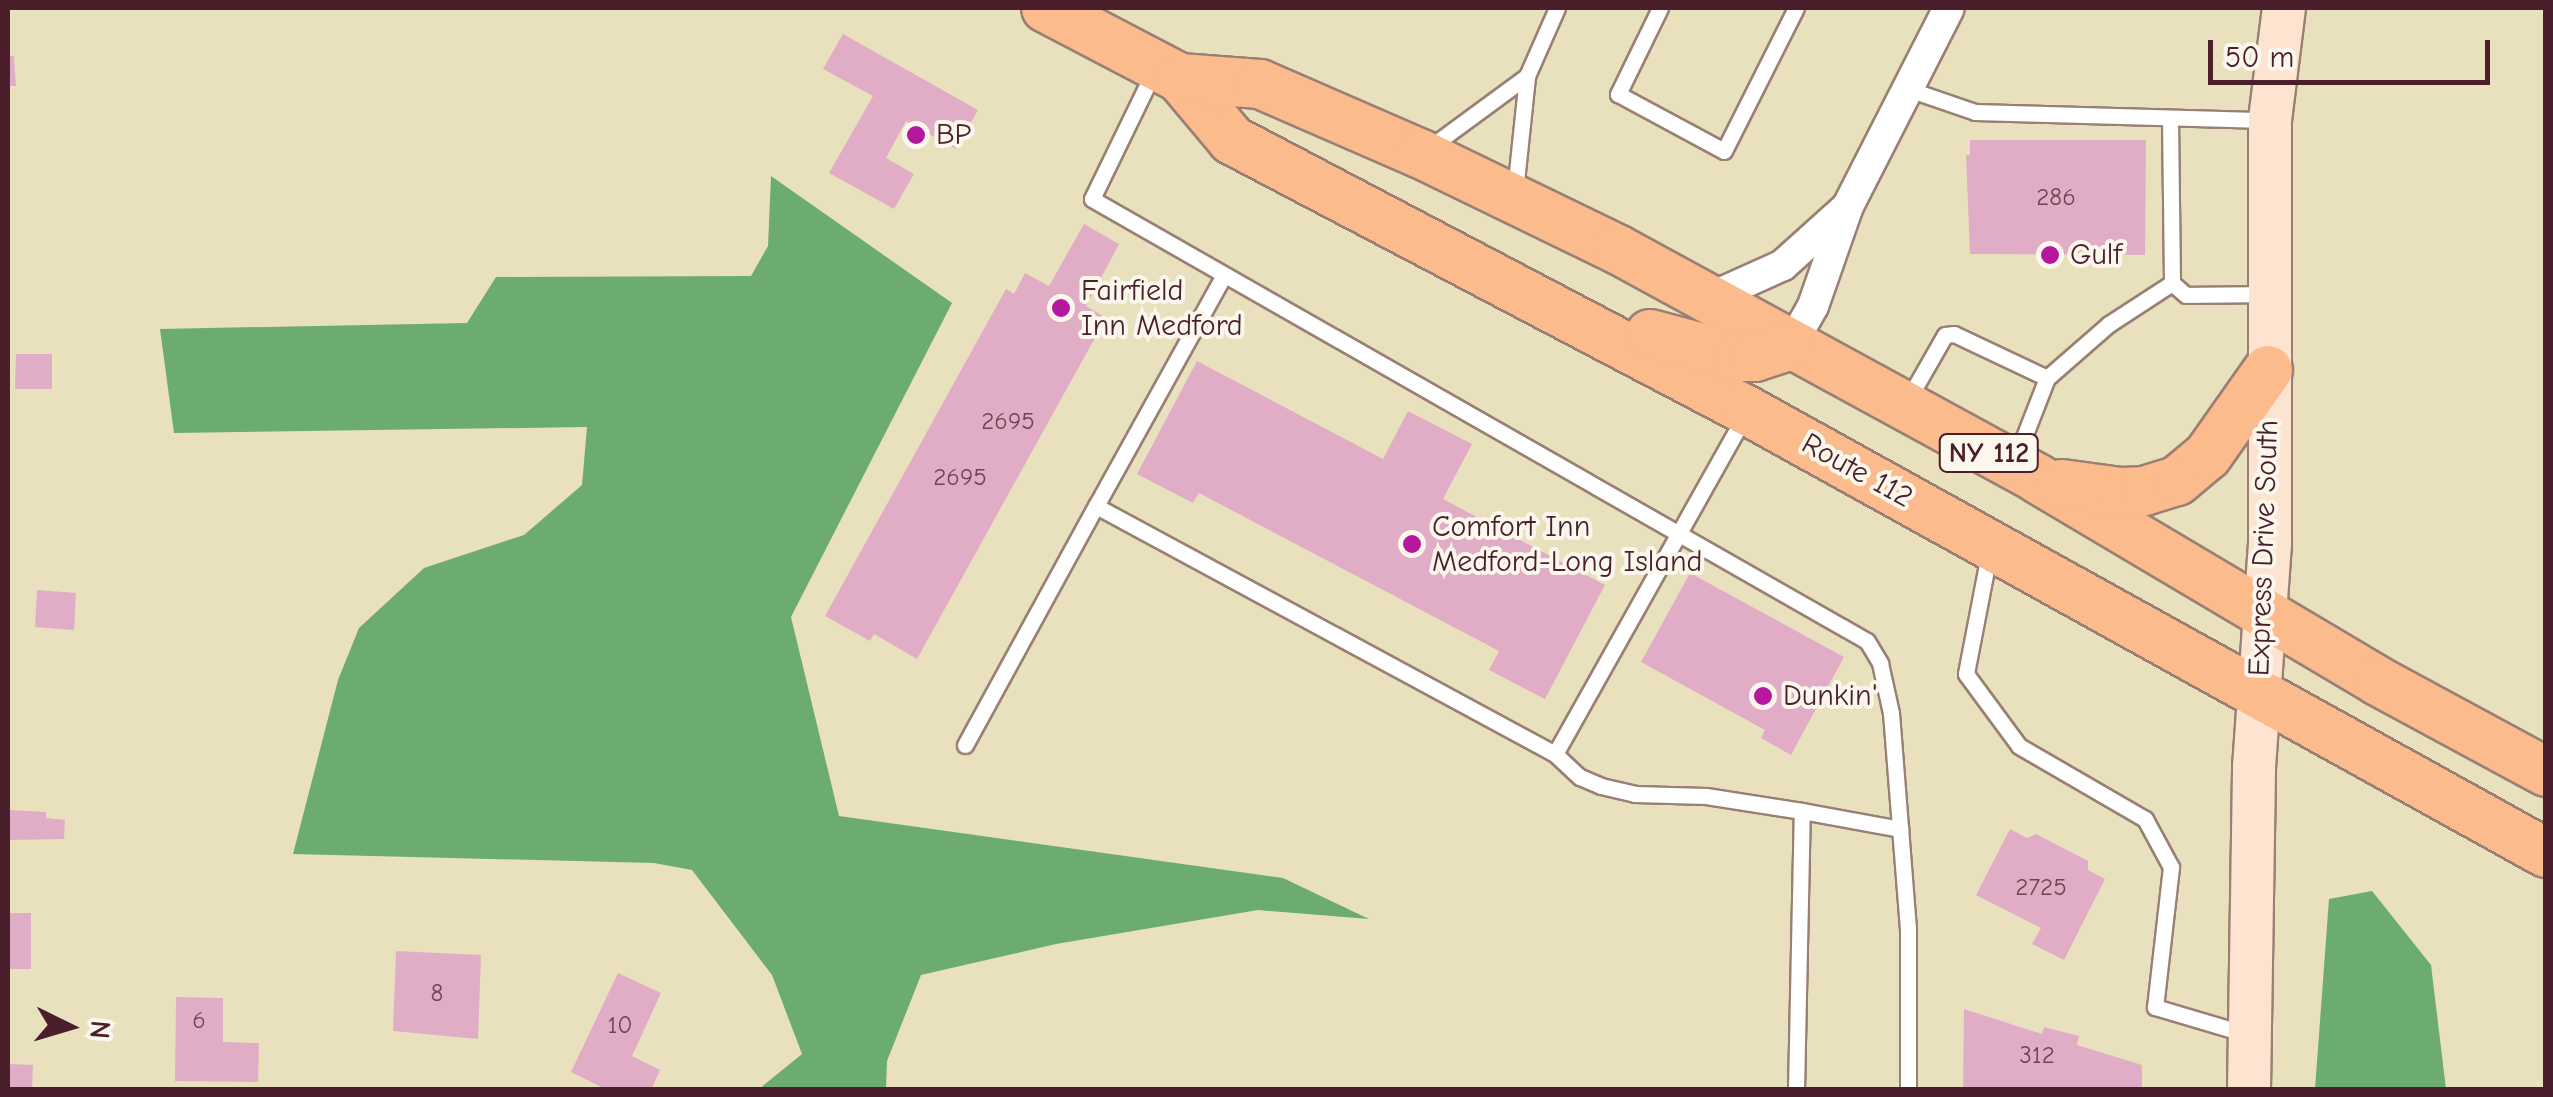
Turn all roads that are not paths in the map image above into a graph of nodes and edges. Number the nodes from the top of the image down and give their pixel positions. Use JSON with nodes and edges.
{"nodes":[{"id":1,"x":1558,"y":8,"type":"edge"},
{"id":2,"x":1660,"y":8,"type":"edge"},
{"id":3,"x":1796,"y":8,"type":"edge"},
{"id":4,"x":1950,"y":8,"type":"edge"},
{"id":5,"x":2284,"y":8,"type":"edge"},
{"id":6,"x":1061,"y":11,"type":"edge"},
{"id":7,"x":1169,"y":72,"type":"junction"},
{"id":8,"x":1527,"y":76,"type":"junction"},
{"id":9,"x":1908,"y":89,"type":"junction"},
{"id":10,"x":2170,"y":118,"type":"junction"},
{"id":11,"x":2270,"y":120,"type":"junction"},
{"id":12,"x":1421,"y":154,"type":"junction"},
{"id":13,"x":1514,"y":200,"type":"junction"},
{"id":14,"x":1848,"y":206,"type":"junction"},
{"id":15,"x":1224,"y":275,"type":"junction"},
{"id":16,"x":2172,"y":283,"type":"junction"},
{"id":17,"x":2268,"y":294,"type":"junction"},
{"id":18,"x":1710,"y":298,"type":"junction"},
{"id":19,"x":1541,"y":300,"type":"junction"},
{"id":20,"x":1792,"y":345,"type":"junction"},
{"id":21,"x":2268,"y":370,"type":"junction"},
{"id":22,"x":2047,"y":378,"type":"junction"},
{"id":23,"x":1904,"y":407,"type":"junction"},
{"id":24,"x":1748,"y":411,"type":"junction"},
{"id":25,"x":2025,"y":472,"type":"junction"},
{"id":26,"x":1096,"y":506,"type":"junction"},
{"id":27,"x":1676,"y":536,"type":"junction"},
{"id":28,"x":1991,"y":545,"type":"junction"},
{"id":29,"x":2265,"y":613,"type":"junction"},
{"id":30,"x":2259,"y":694,"type":"junction"},
{"id":31,"x":965,"y":745,"type":"dead end"},
{"id":32,"x":1555,"y":754,"type":"junction"},
{"id":33,"x":2546,"y":772,"type":"edge"},
{"id":34,"x":1802,"y":811,"type":"junction"},
{"id":35,"x":1900,"y":829,"type":"junction"},
{"id":36,"x":2546,"y":853,"type":"edge"},
{"id":37,"x":2250,"y":1035,"type":"junction"},
{"id":38,"x":1796,"y":1090,"type":"edge"},
{"id":39,"x":1908,"y":1090,"type":"edge"},
{"id":40,"x":2249,"y":1090,"type":"edge"}],
"edges":[{"from":1,"to":8,"type":"lane"},
{"from":2,"to":3,"type":"lane"},
{"from":4,"to":9,"type":"street"},
{"from":5,"to":11,"type":"main road","name":"Express Drive South"},
{"from":6,"to":7,"type":"main road","name":"Route 112","number":"NY 112"},
{"from":7,"to":12,"type":"main road","name":"Route 112","number":"NY 112"},
{"from":7,"to":15,"type":"lane"},
{"from":7,"to":19,"type":"main road","name":"Route 112","number":"NY 112"},
{"from":8,"to":12,"type":"lane"},
{"from":8,"to":13,"type":"lane"},
{"from":9,"to":10,"type":"lane"},
{"from":9,"to":14,"type":"street"},
{"from":10,"to":11,"type":"lane"},
{"from":10,"to":16,"type":"lane"},
{"from":11,"to":17,"type":"main road","name":"Express Drive South"},
{"from":12,"to":13,"type":"main road","name":"Route 112","number":"NY 112"},
{"from":13,"to":18,"type":"main road","name":"Route 112","number":"NY 112"},
{"from":14,"to":18,"type":"street"},
{"from":14,"to":20,"type":"street"},
{"from":15,"to":26,"type":"lane"},
{"from":15,"to":27,"type":"lane"},
{"from":16,"to":17,"type":"lane"},
{"from":16,"to":22,"type":"lane"},
{"from":17,"to":21,"type":"main road","name":"Express Drive South"},
{"from":18,"to":20,"type":"main road","name":"Route 112","number":"NY 112"},
{"from":19,"to":20,"type":"main road"},
{"from":19,"to":24,"type":"main road","name":"Route 112","number":"NY 112"},
{"from":20,"to":23,"type":"main road","name":"Route 112","number":"NY 112"},
{"from":21,"to":25,"type":"main road"},
{"from":21,"to":29,"type":"main road","name":"Express Drive South"},
{"from":22,"to":23,"type":"lane"},
{"from":22,"to":25,"type":"lane"},
{"from":23,"to":25,"type":"main road","name":"Route 112","number":"NY 112"},
{"from":24,"to":27,"type":"lane"},
{"from":24,"to":28,"type":"main road","name":"Route 112","number":"NY 112"},
{"from":25,"to":29,"type":"main road","name":"Route 112","number":"NY 112"},
{"from":26,"to":31,"type":"lane"},
{"from":26,"to":32,"type":"lane"},
{"from":27,"to":32,"type":"lane"},
{"from":27,"to":35,"type":"lane"},
{"from":28,"to":30,"type":"main road","name":"Route 112","number":"NY 112"},
{"from":28,"to":37,"type":"lane"},
{"from":29,"to":30,"type":"main road","name":"Express Drive South"},
{"from":29,"to":33,"type":"main road","name":"Route 112","number":"NY 112"},
{"from":30,"to":36,"type":"main road","name":"Route 112","number":"NY 112"},
{"from":30,"to":37,"type":"main road","name":"Express Drive South"},
{"from":32,"to":34,"type":"lane"},
{"from":34,"to":35,"type":"lane"},
{"from":34,"to":38,"type":"lane"},
{"from":35,"to":39,"type":"lane"},
{"from":37,"to":40,"type":"main road","name":"Express Drive South"}]}
